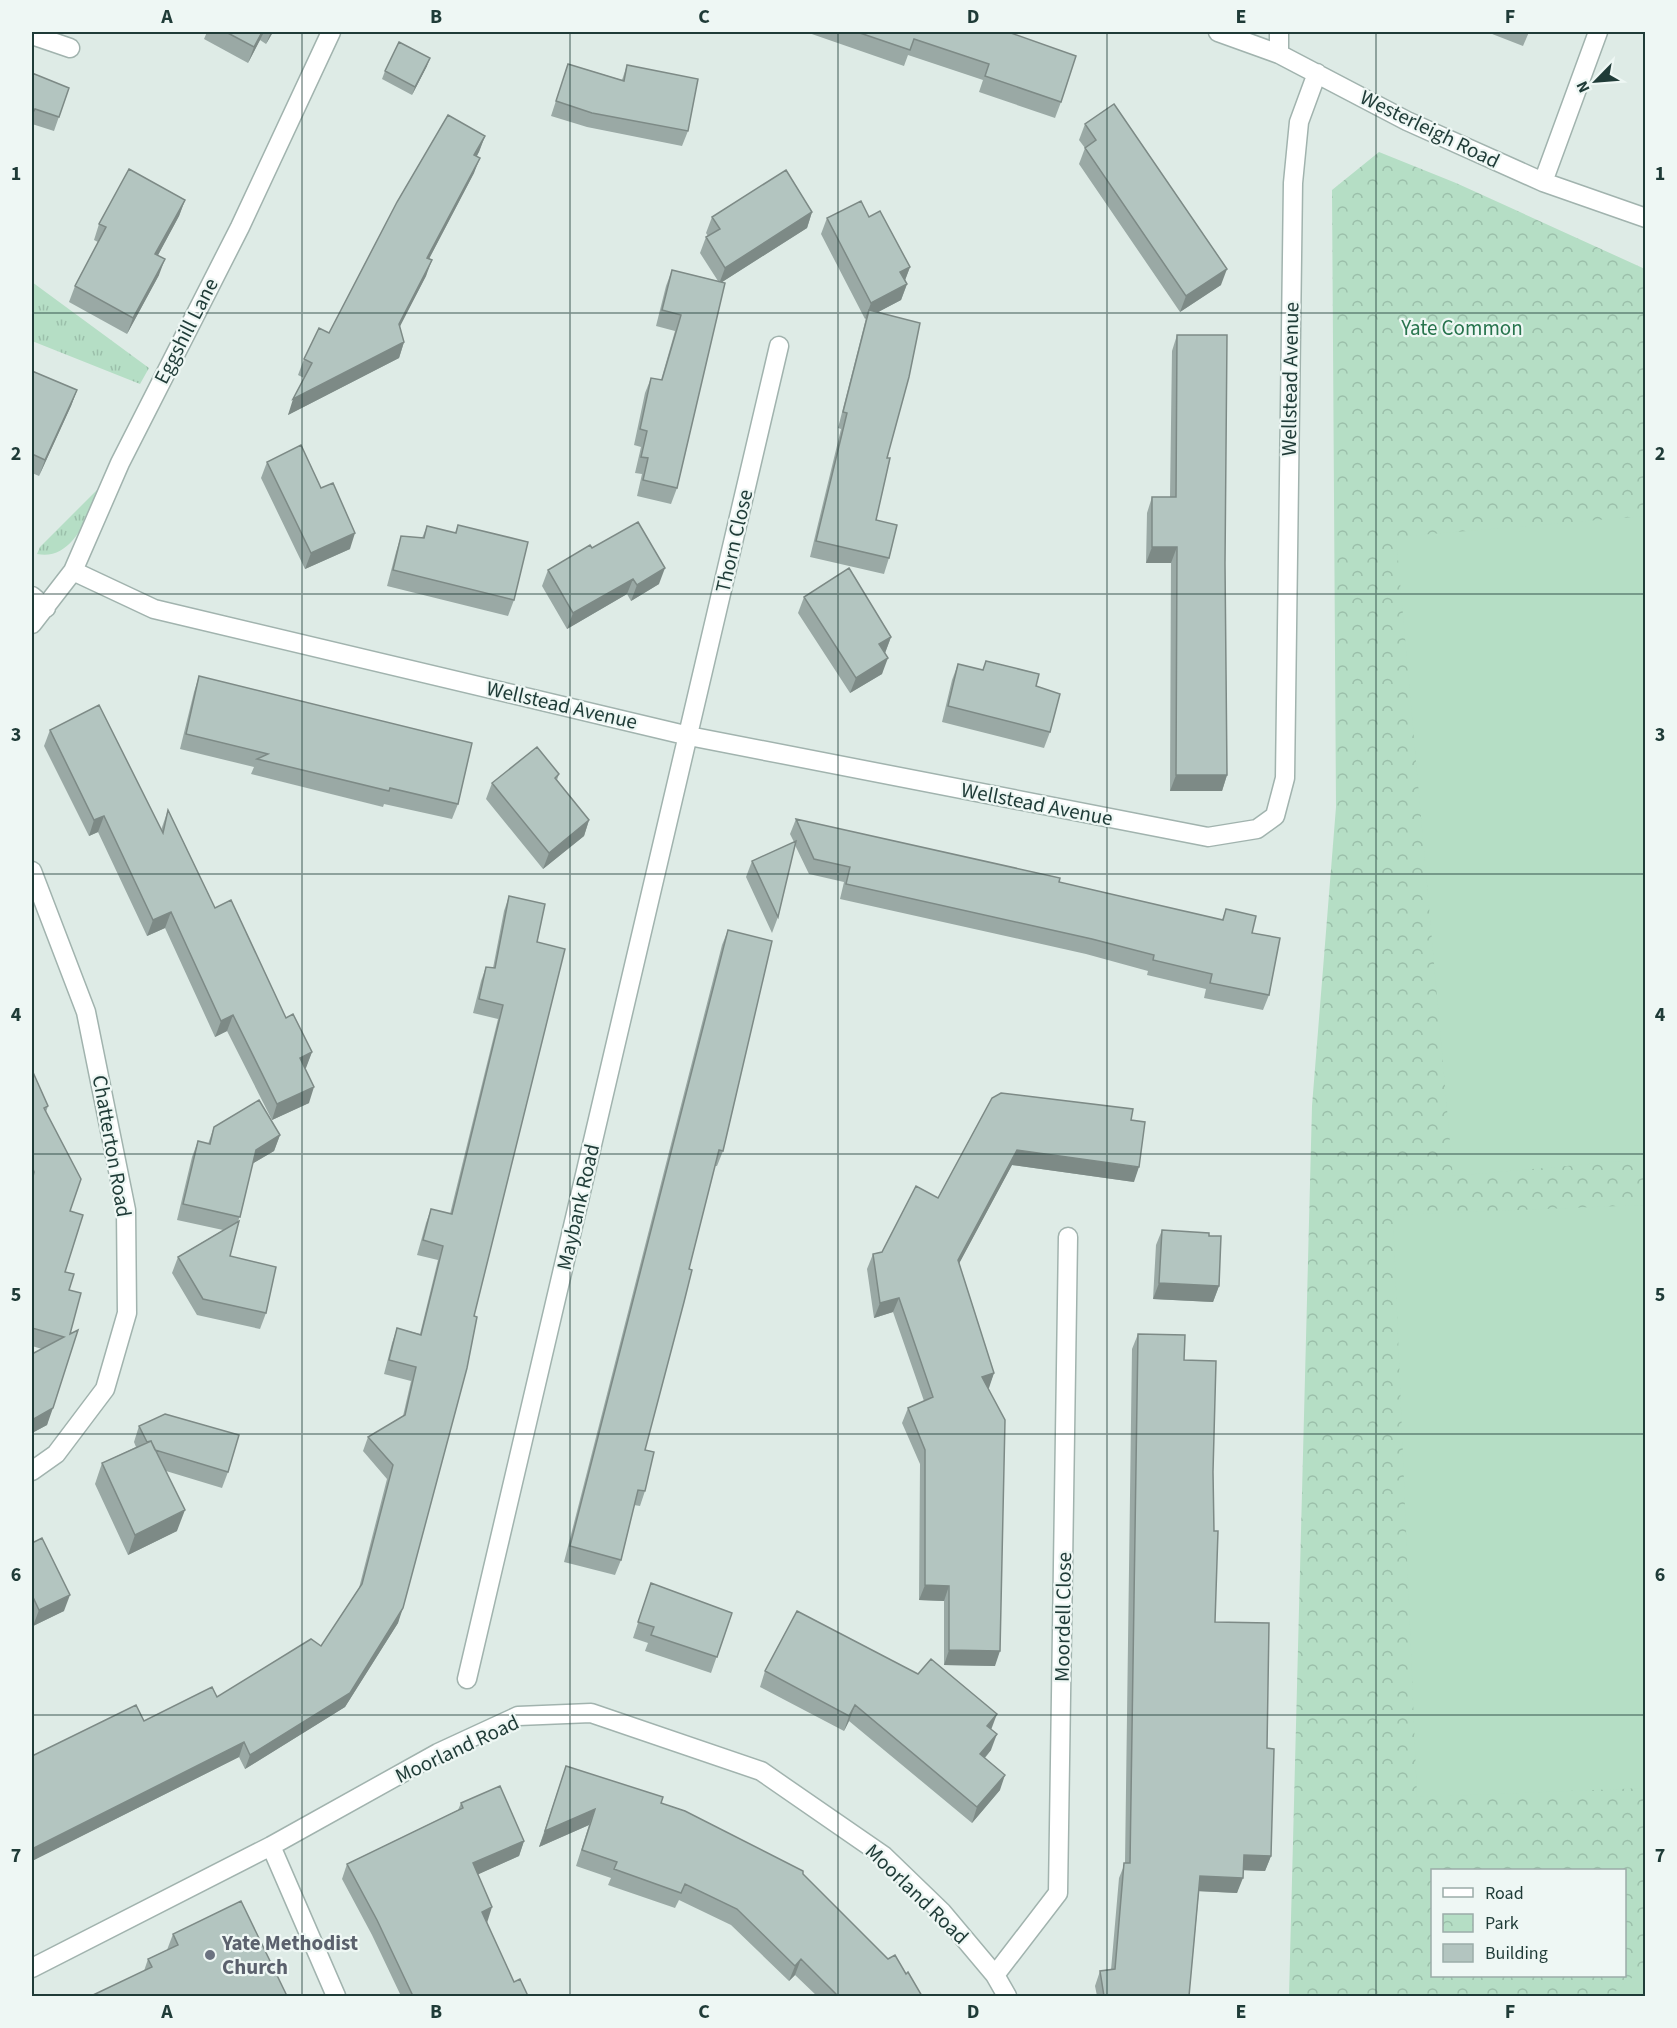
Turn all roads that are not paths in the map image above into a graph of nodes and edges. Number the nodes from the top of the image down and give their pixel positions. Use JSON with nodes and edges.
{"nodes":[{"id":1,"x":331,"y":32,"type":"edge"},
{"id":2,"x":1218,"y":32,"type":"edge"},
{"id":3,"x":1279,"y":32,"type":"edge"},
{"id":4,"x":1598,"y":32,"type":"edge"},
{"id":5,"x":32,"y":35,"type":"edge"},
{"id":6,"x":70,"y":48,"type":"dead end"},
{"id":7,"x":1279,"y":54,"type":"junction"},
{"id":8,"x":1317,"y":73,"type":"junction"},
{"id":9,"x":1543,"y":182,"type":"junction"},
{"id":10,"x":1646,"y":218,"type":"edge"},
{"id":11,"x":779,"y":346,"type":"dead end"},
{"id":12,"x":73,"y":571,"type":"junction"},
{"id":13,"x":32,"y":596,"type":"edge"},
{"id":14,"x":46,"y":608,"type":"junction"},
{"id":15,"x":32,"y":624,"type":"edge"},
{"id":16,"x":689,"y":736,"type":"junction"},
{"id":17,"x":32,"y":871,"type":"edge"},
{"id":18,"x":1068,"y":1237,"type":"dead end"},
{"id":19,"x":32,"y":1471,"type":"edge"},
{"id":20,"x":467,"y":1679,"type":"dead end"},
{"id":21,"x":271,"y":1846,"type":"junction"},
{"id":22,"x":32,"y":1968,"type":"edge"},
{"id":23,"x":995,"y":1975,"type":"junction"},
{"id":24,"x":336,"y":1996,"type":"edge"},
{"id":25,"x":1007,"y":1996,"type":"edge"}],
"edges":[{"from":1,"to":12,"type":"street","name":"Eggshill Lane"},
{"from":2,"to":7,"type":"street","name":"Westerleigh Road"},
{"from":3,"to":7,"type":"street"},
{"from":4,"to":9,"type":"street"},
{"from":5,"to":6,"type":"street"},
{"from":7,"to":8,"type":"street","name":"Westerleigh Road"},
{"from":8,"to":9,"type":"street","name":"Westerleigh Road"},
{"from":8,"to":16,"type":"street","name":"Wellstead Avenue"},
{"from":9,"to":10,"type":"street","name":"Westerleigh Road"},
{"from":11,"to":16,"type":"street","name":"Thorn Close"},
{"from":12,"to":14,"type":"street","name":"Eggshill Lane"},
{"from":12,"to":16,"type":"street","name":"Wellstead Avenue"},
{"from":13,"to":14,"type":"street"},
{"from":14,"to":15,"type":"street","name":"Eggshill Lane"},
{"from":16,"to":20,"type":"street","name":"Maybank Road"},
{"from":17,"to":19,"type":"street","name":"Chatterton Road"},
{"from":18,"to":23,"type":"street","name":"Moordell Close"},
{"from":21,"to":22,"type":"street","name":"Moorland Road"},
{"from":21,"to":23,"type":"street","name":"Moorland Road"},
{"from":21,"to":24,"type":"street"},
{"from":23,"to":25,"type":"street","name":"Moorland Road"}]}
